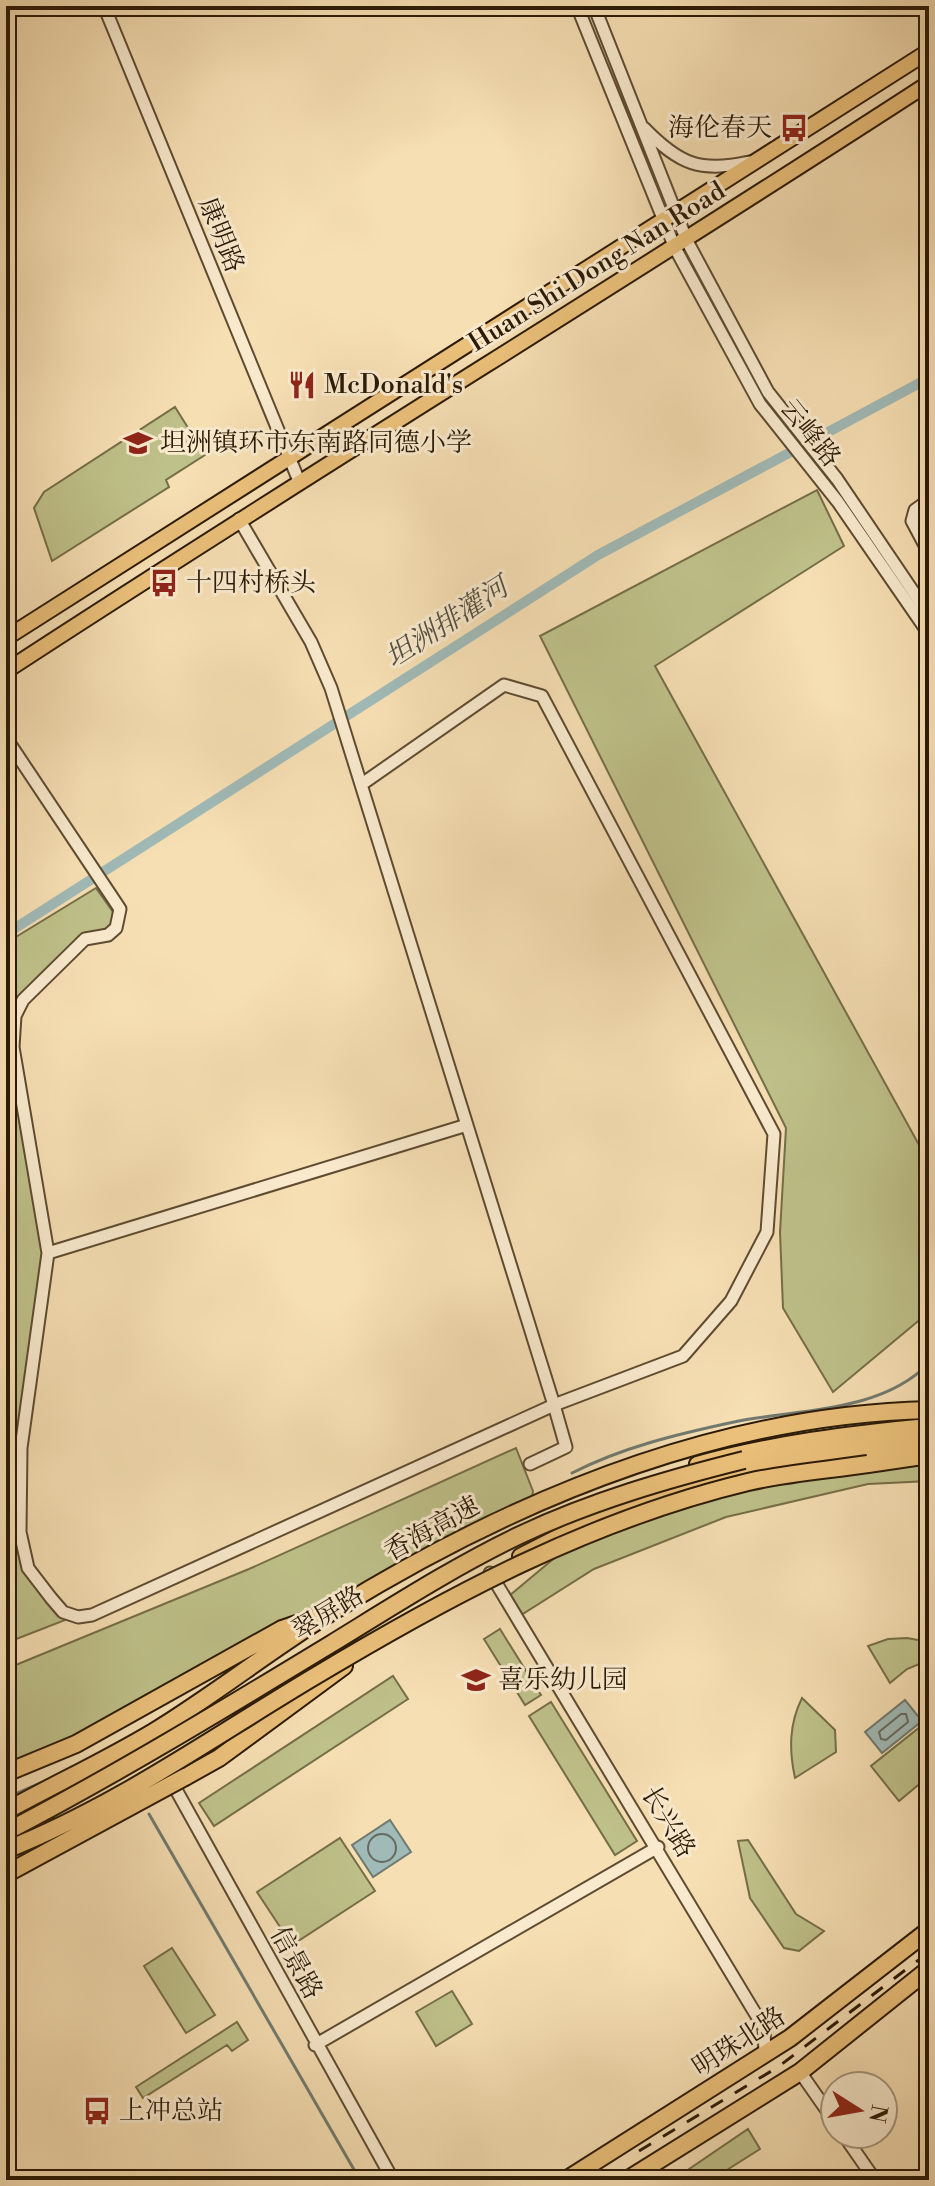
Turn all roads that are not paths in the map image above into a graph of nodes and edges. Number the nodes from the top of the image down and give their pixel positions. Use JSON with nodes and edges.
{"nodes":[{"id":1,"x":104,"y":6,"type":"edge"},
{"id":2,"x":577,"y":6,"type":"edge"},
{"id":3,"x":594,"y":6,"type":"edge"},
{"id":4,"x":929,"y":51,"type":"edge"},
{"id":5,"x":929,"y":83,"type":"edge"},
{"id":6,"x":641,"y":125,"type":"junction"},
{"id":7,"x":759,"y":160,"type":"junction"},
{"id":8,"x":670,"y":216,"type":"junction"},
{"id":9,"x":681,"y":244,"type":"junction"},
{"id":10,"x":289,"y":460,"type":"junction"},
{"id":11,"x":299,"y":481,"type":"junction"},
{"id":12,"x":929,"y":500,"type":"edge"},
{"id":13,"x":239,"y":519,"type":"junction"},
{"id":14,"x":929,"y":553,"type":"edge"},
{"id":15,"x":929,"y":615,"type":"edge"},
{"id":16,"x":929,"y":634,"type":"edge"},
{"id":17,"x":6,"y":638,"type":"edge"},
{"id":18,"x":6,"y":671,"type":"edge"},
{"id":19,"x":6,"y":738,"type":"edge"},
{"id":20,"x":362,"y":784,"type":"junction"},
{"id":21,"x":467,"y":1125,"type":"junction"},
{"id":22,"x":48,"y":1253,"type":"junction"},
{"id":23,"x":929,"y":1400,"type":"edge"},
{"id":24,"x":554,"y":1405,"type":"junction"},
{"id":25,"x":929,"y":1410,"type":"edge"},
{"id":26,"x":870,"y":1411,"type":"junction"},
{"id":27,"x":929,"y":1426,"type":"edge"},
{"id":28,"x":929,"y":1437,"type":"edge"},
{"id":29,"x":929,"y":1446,"type":"edge"},
{"id":30,"x":929,"y":1455,"type":"edge"},
{"id":31,"x":530,"y":1464,"type":"dead end"},
{"id":32,"x":868,"y":1464,"type":"junction"},
{"id":33,"x":929,"y":1466,"type":"edge"},
{"id":34,"x":490,"y":1573,"type":"junction"},
{"id":35,"x":334,"y":1610,"type":"junction"},
{"id":36,"x":367,"y":1648,"type":"junction"},
{"id":37,"x":163,"y":1766,"type":"junction"},
{"id":38,"x":6,"y":1773,"type":"edge"},
{"id":39,"x":6,"y":1811,"type":"edge"},
{"id":40,"x":6,"y":1834,"type":"edge"},
{"id":41,"x":658,"y":1847,"type":"junction"},
{"id":42,"x":6,"y":1852,"type":"edge"},
{"id":43,"x":6,"y":1874,"type":"edge"},
{"id":44,"x":929,"y":1930,"type":"edge"},
{"id":45,"x":929,"y":1969,"type":"edge"},
{"id":46,"x":764,"y":2028,"type":"junction"},
{"id":47,"x":790,"y":2038,"type":"junction"},
{"id":48,"x":315,"y":2045,"type":"junction"},
{"id":49,"x":765,"y":2055,"type":"junction"},
{"id":50,"x":800,"y":2072,"type":"junction"},
{"id":51,"x":819,"y":2099,"type":"edge"},
{"id":52,"x":854,"y":2150,"type":"edge"},
{"id":53,"x":393,"y":2180,"type":"edge"},
{"id":54,"x":566,"y":2180,"type":"edge"},
{"id":55,"x":627,"y":2180,"type":"edge"},
{"id":56,"x":875,"y":2180,"type":"edge"}],
"edges":[{"from":1,"to":10,"type":"street","name":"康明路"},
{"from":2,"to":8,"type":"street"},
{"from":3,"to":6,"type":"street"},
{"from":4,"to":7,"type":"main road","name":"Huan Shi Dong Nan Road"},
{"from":5,"to":9,"type":"main road","name":"Huan Shi Dong Nan Road"},
{"from":6,"to":7,"type":"street"},
{"from":6,"to":8,"type":"street"},
{"from":7,"to":8,"type":"main road","name":"Huan Shi Dong Nan Road"},
{"from":8,"to":9,"type":"street"},
{"from":8,"to":10,"type":"main road","name":"Huan Shi Dong Nan Road"},
{"from":9,"to":11,"type":"main road","name":"Huan Shi Dong Nan Road"},
{"from":9,"to":15,"type":"street","name":"云峰路"},
{"from":9,"to":16,"type":"street","name":"云峰路"},
{"from":10,"to":11,"type":"street","name":"康明路"},
{"from":10,"to":17,"type":"main road","name":"Huan Shi Dong Nan Road"},
{"from":11,"to":13,"type":"main road","name":"Huan Shi Dong Nan Road"},
{"from":12,"to":14,"type":"street"},
{"from":13,"to":18,"type":"main road","name":"Huan Shi Dong Nan Road"},
{"from":13,"to":20,"type":"street"},
{"from":19,"to":22,"type":"street"},
{"from":20,"to":21,"type":"street"},
{"from":20,"to":24,"type":"street"},
{"from":21,"to":22,"type":"street"},
{"from":21,"to":24,"type":"street"},
{"from":22,"to":24,"type":"street"},
{"from":23,"to":26,"type":"highway"},
{"from":24,"to":31,"type":"street"},
{"from":25,"to":26,"type":"highway","name":"香海高速"},
{"from":26,"to":35,"type":"highway","name":"香海高速"},
{"from":27,"to":40,"type":"main road","name":"翠屏路"},
{"from":28,"to":40,"type":"highway","name":"香海高速","bridge":true},
{"from":29,"to":34,"type":"main road","name":"翠屏路"},
{"from":30,"to":32,"type":"highway"},
{"from":32,"to":33,"type":"highway"},
{"from":32,"to":36,"type":"highway","bridge":true},
{"from":34,"to":37,"type":"main road","name":"翠屏路"},
{"from":34,"to":41,"type":"street","name":"长兴路"},
{"from":35,"to":38,"type":"highway"},
{"from":35,"to":39,"type":"highway","name":"香海高速"},
{"from":36,"to":42,"type":"highway","bridge":true},
{"from":36,"to":43,"type":"highway","bridge":true},
{"from":37,"to":42,"type":"main road","name":"翠屏路"},
{"from":37,"to":48,"type":"street","name":"信景路"},
{"from":41,"to":46,"type":"street","name":"长兴路"},
{"from":41,"to":48,"type":"street"},
{"from":44,"to":47,"type":"highway","name":"明珠北路"},
{"from":45,"to":50,"type":"highway"},
{"from":46,"to":47,"type":"street"},
{"from":46,"to":49,"type":"street","name":"长兴路"},
{"from":47,"to":49,"type":"highway","name":"明珠北路"},
{"from":48,"to":53,"type":"street","name":"信景路"},
{"from":49,"to":54,"type":"highway","name":"明珠北路"},
{"from":50,"to":51,"type":"street"},
{"from":50,"to":55,"type":"highway"},
{"from":52,"to":56,"type":"street"}]}
